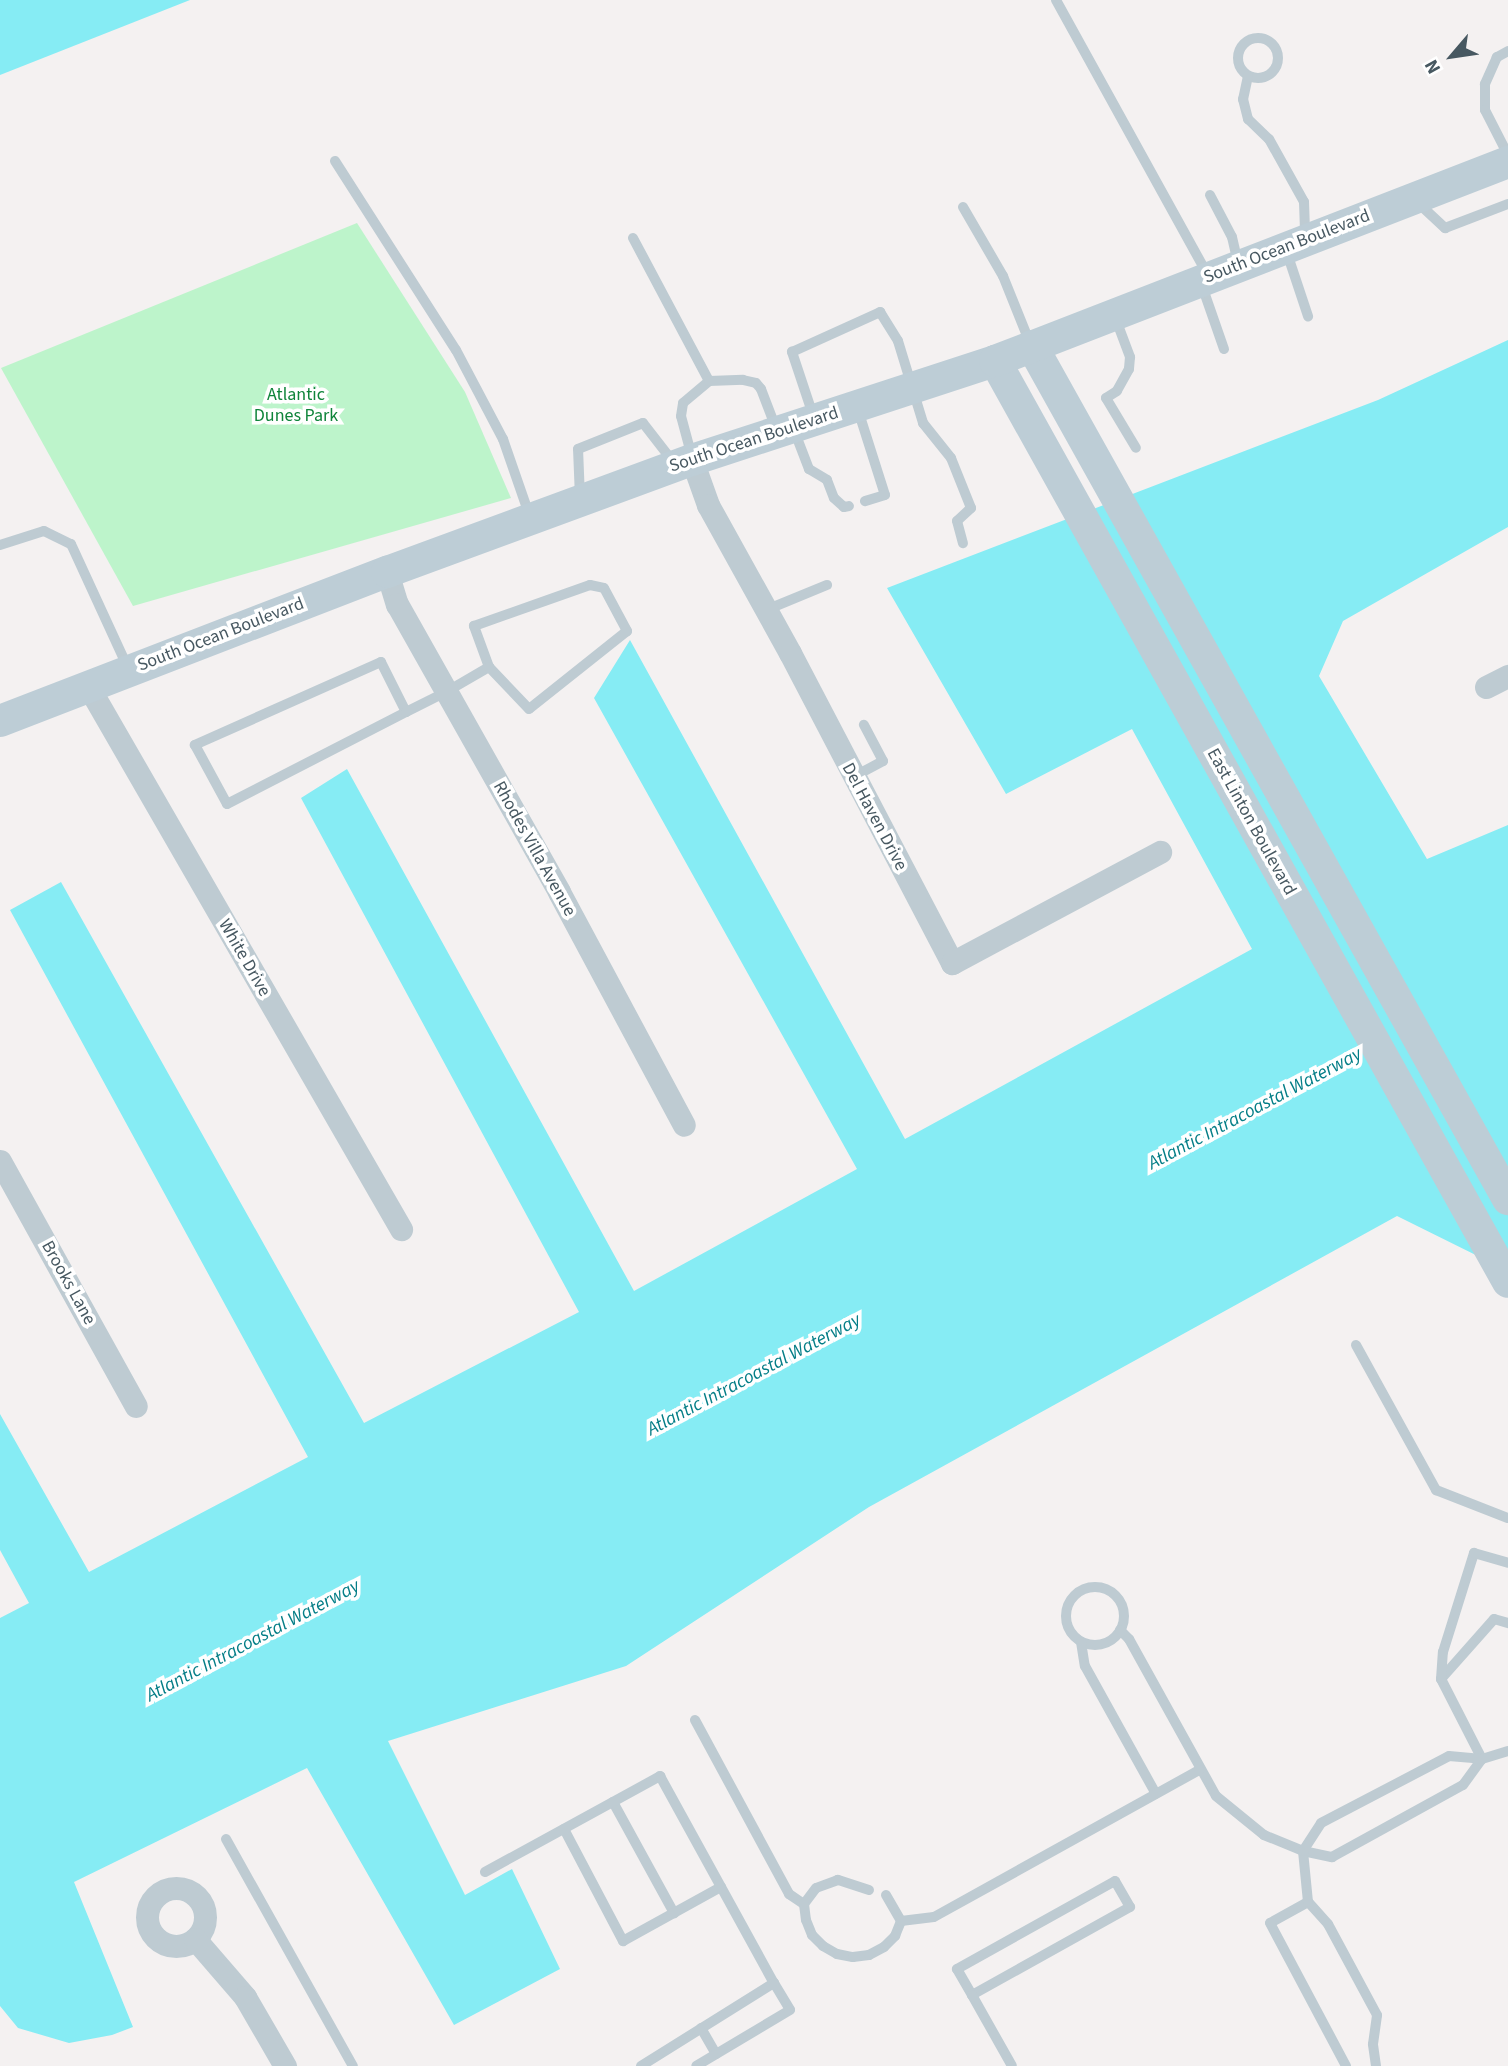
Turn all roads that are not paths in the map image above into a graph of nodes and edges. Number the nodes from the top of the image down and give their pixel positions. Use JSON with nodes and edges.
{"nodes":[{"id":1,"x":1056,"y":0,"type":"edge"},
{"id":2,"x":1508,"y":51,"type":"edge"},
{"id":3,"x":1248,"y":76,"type":"dead end"},
{"id":4,"x":1508,"y":155,"type":"edge"},
{"id":5,"x":335,"y":161,"type":"dead end"},
{"id":6,"x":1508,"y":162,"type":"edge"},
{"id":7,"x":1210,"y":195,"type":"dead end"},
{"id":8,"x":1414,"y":199,"type":"junction"},
{"id":9,"x":1508,"y":204,"type":"edge"},
{"id":10,"x":963,"y":207,"type":"dead end"},
{"id":11,"x":633,"y":238,"type":"dead end"},
{"id":12,"x":1295,"y":244,"type":"junction"},
{"id":13,"x":1238,"y":266,"type":"junction"},
{"id":14,"x":1205,"y":279,"type":"junction"},
{"id":15,"x":1114,"y":314,"type":"junction"},
{"id":16,"x":1308,"y":316,"type":"dead end"},
{"id":17,"x":1031,"y":346,"type":"junction"},
{"id":18,"x":1224,"y":349,"type":"dead end"},
{"id":19,"x":995,"y":361,"type":"junction"},
{"id":20,"x":709,"y":381,"type":"junction"},
{"id":21,"x":914,"y":388,"type":"junction"},
{"id":22,"x":857,"y":406,"type":"junction"},
{"id":23,"x":795,"y":426,"type":"junction"},
{"id":24,"x":1136,"y":448,"type":"dead end"},
{"id":25,"x":684,"y":463,"type":"junction"},
{"id":26,"x":865,"y":500,"type":"dead end"},
{"id":27,"x":580,"y":501,"type":"junction"},
{"id":28,"x":849,"y":506,"type":"dead end"},
{"id":29,"x":531,"y":519,"type":"junction"},
{"id":30,"x":964,"y":543,"type":"dead end"},
{"id":31,"x":0,"y":545,"type":"edge"},
{"id":32,"x":387,"y":572,"type":"junction"},
{"id":33,"x":827,"y":585,"type":"dead end"},
{"id":34,"x":766,"y":610,"type":"junction"},
{"id":35,"x":489,"y":667,"type":"junction"},
{"id":36,"x":129,"y":671,"type":"junction"},
{"id":37,"x":1508,"y":676,"type":"edge"},
{"id":38,"x":88,"y":686,"type":"junction"},
{"id":39,"x":1486,"y":687,"type":"dead end"},
{"id":40,"x":446,"y":692,"type":"junction"},
{"id":41,"x":406,"y":712,"type":"junction"},
{"id":42,"x":0,"y":721,"type":"edge"},
{"id":43,"x":864,"y":725,"type":"dead end"},
{"id":44,"x":853,"y":777,"type":"junction"},
{"id":45,"x":1160,"y":852,"type":"dead end"},
{"id":46,"x":684,"y":1125,"type":"dead end"},
{"id":47,"x":0,"y":1161,"type":"edge"},
{"id":48,"x":1508,"y":1199,"type":"edge"},
{"id":49,"x":401,"y":1229,"type":"dead end"},
{"id":50,"x":1508,"y":1282,"type":"edge"},
{"id":51,"x":1356,"y":1345,"type":"dead end"},
{"id":52,"x":136,"y":1406,"type":"dead end"},
{"id":53,"x":1508,"y":1518,"type":"edge"},
{"id":54,"x":1508,"y":1563,"type":"edge"},
{"id":55,"x":1508,"y":1623,"type":"edge"},
{"id":56,"x":1120,"y":1630,"type":"junction"},
{"id":57,"x":1081,"y":1642,"type":"junction"},
{"id":58,"x":1441,"y":1679,"type":"junction"},
{"id":59,"x":695,"y":1720,"type":"dead end"},
{"id":60,"x":1508,"y":1751,"type":"edge"},
{"id":61,"x":1482,"y":1759,"type":"junction"},
{"id":62,"x":1199,"y":1770,"type":"junction"},
{"id":63,"x":1156,"y":1794,"type":"junction"},
{"id":64,"x":613,"y":1802,"type":"junction"},
{"id":65,"x":564,"y":1829,"type":"junction"},
{"id":66,"x":226,"y":1839,"type":"dead end"},
{"id":67,"x":1303,"y":1851,"type":"junction"},
{"id":68,"x":485,"y":1872,"type":"dead end"},
{"id":69,"x":721,"y":1887,"type":"junction"},
{"id":70,"x":869,"y":1890,"type":"dead end"},
{"id":71,"x":886,"y":1895,"type":"dead end"},
{"id":72,"x":1308,"y":1902,"type":"junction"},
{"id":73,"x":804,"y":1904,"type":"junction"},
{"id":74,"x":674,"y":1913,"type":"junction"},
{"id":75,"x":901,"y":1921,"type":"junction"},
{"id":76,"x":195,"y":1939,"type":"dead end"},
{"id":77,"x":774,"y":1983,"type":"junction"},
{"id":78,"x":972,"y":1995,"type":"junction"},
{"id":79,"x":701,"y":2028,"type":"junction"},
{"id":80,"x":716,"y":2054,"type":"junction"},
{"id":81,"x":285,"y":2066,"type":"edge"},
{"id":82,"x":353,"y":2066,"type":"edge"},
{"id":83,"x":641,"y":2066,"type":"edge"},
{"id":84,"x":696,"y":2066,"type":"edge"},
{"id":85,"x":1012,"y":2066,"type":"edge"},
{"id":86,"x":1346,"y":2066,"type":"edge"},
{"id":87,"x":1376,"y":2066,"type":"edge"}],
"edges":[{"from":1,"to":14,"type":"lane"},
{"from":2,"to":4,"type":"lane"},
{"from":3,"to":12,"type":"lane"},
{"from":5,"to":29,"type":"lane"},
{"from":6,"to":8,"type":"main road","name":"South Ocean Boulevard"},
{"from":7,"to":13,"type":"lane"},
{"from":8,"to":9,"type":"lane"},
{"from":8,"to":12,"type":"main road","name":"South Ocean Boulevard"},
{"from":10,"to":17,"type":"lane"},
{"from":11,"to":20,"type":"lane"},
{"from":12,"to":13,"type":"main road","name":"South Ocean Boulevard"},
{"from":12,"to":16,"type":"lane"},
{"from":13,"to":14,"type":"main road","name":"South Ocean Boulevard"},
{"from":14,"to":15,"type":"main road","name":"South Ocean Boulevard"},
{"from":14,"to":18,"type":"lane"},
{"from":15,"to":17,"type":"main road","name":"South Ocean Boulevard"},
{"from":15,"to":24,"type":"lane"},
{"from":17,"to":19,"type":"main road","name":"South Ocean Boulevard"},
{"from":17,"to":48,"type":"main road"},
{"from":19,"to":21,"type":"main road","name":"South Ocean Boulevard"},
{"from":19,"to":50,"type":"main road","name":"East Linton Boulevard"},
{"from":20,"to":23,"type":"lane"},
{"from":20,"to":25,"type":"lane"},
{"from":21,"to":22,"type":"main road","name":"South Ocean Boulevard"},
{"from":21,"to":23,"type":"lane"},
{"from":21,"to":30,"type":"lane"},
{"from":22,"to":23,"type":"main road","name":"South Ocean Boulevard"},
{"from":22,"to":26,"type":"lane"},
{"from":23,"to":25,"type":"main road","name":"South Ocean Boulevard"},
{"from":23,"to":28,"type":"lane"},
{"from":25,"to":27,"type":"main road","name":"South Ocean Boulevard"},
{"from":25,"to":27,"type":"lane"},
{"from":25,"to":34,"type":"street","name":"Del Haven Drive"},
{"from":27,"to":29,"type":"main road","name":"South Ocean Boulevard"},
{"from":29,"to":32,"type":"main road","name":"South Ocean Boulevard"},
{"from":31,"to":36,"type":"lane"},
{"from":32,"to":36,"type":"main road","name":"South Ocean Boulevard"},
{"from":32,"to":40,"type":"street","name":"Rhodes Villa Avenue"},
{"from":33,"to":34,"type":"lane"},
{"from":34,"to":44,"type":"street","name":"Del Haven Drive"},
{"from":35,"to":35,"type":"lane"},
{"from":35,"to":40,"type":"lane"},
{"from":36,"to":38,"type":"main road","name":"South Ocean Boulevard"},
{"from":37,"to":39,"type":"street"},
{"from":38,"to":42,"type":"main road","name":"South Ocean Boulevard"},
{"from":38,"to":49,"type":"street","name":"White Drive"},
{"from":40,"to":41,"type":"lane"},
{"from":40,"to":46,"type":"street","name":"Rhodes Villa Avenue"},
{"from":41,"to":41,"type":"lane"},
{"from":43,"to":44,"type":"lane"},
{"from":44,"to":45,"type":"street","name":"Del Haven Drive"},
{"from":47,"to":52,"type":"street","name":"Brooks Lane"},
{"from":51,"to":53,"type":"lane"},
{"from":54,"to":58,"type":"lane"},
{"from":55,"to":58,"type":"lane"},
{"from":56,"to":57,"type":"lane"},
{"from":56,"to":57,"type":"lane"},
{"from":56,"to":62,"type":"lane"},
{"from":57,"to":63,"type":"lane"},
{"from":58,"to":61,"type":"lane"},
{"from":59,"to":73,"type":"lane"},
{"from":60,"to":61,"type":"lane"},
{"from":61,"to":67,"type":"lane"},
{"from":61,"to":67,"type":"lane"},
{"from":62,"to":63,"type":"lane"},
{"from":62,"to":67,"type":"lane"},
{"from":63,"to":75,"type":"lane"},
{"from":64,"to":65,"type":"lane"},
{"from":64,"to":69,"type":"lane"},
{"from":64,"to":74,"type":"lane"},
{"from":65,"to":68,"type":"lane"},
{"from":65,"to":74,"type":"lane"},
{"from":66,"to":82,"type":"lane"},
{"from":67,"to":72,"type":"lane"},
{"from":69,"to":74,"type":"lane"},
{"from":69,"to":77,"type":"lane"},
{"from":70,"to":73,"type":"lane"},
{"from":71,"to":75,"type":"lane"},
{"from":72,"to":86,"type":"lane"},
{"from":72,"to":87,"type":"lane"},
{"from":73,"to":75,"type":"lane"},
{"from":76,"to":81,"type":"street"},
{"from":77,"to":79,"type":"lane"},
{"from":77,"to":80,"type":"lane"},
{"from":78,"to":78,"type":"lane"},
{"from":78,"to":85,"type":"lane"},
{"from":79,"to":80,"type":"lane"},
{"from":79,"to":83,"type":"lane"},
{"from":80,"to":84,"type":"lane"}]}
